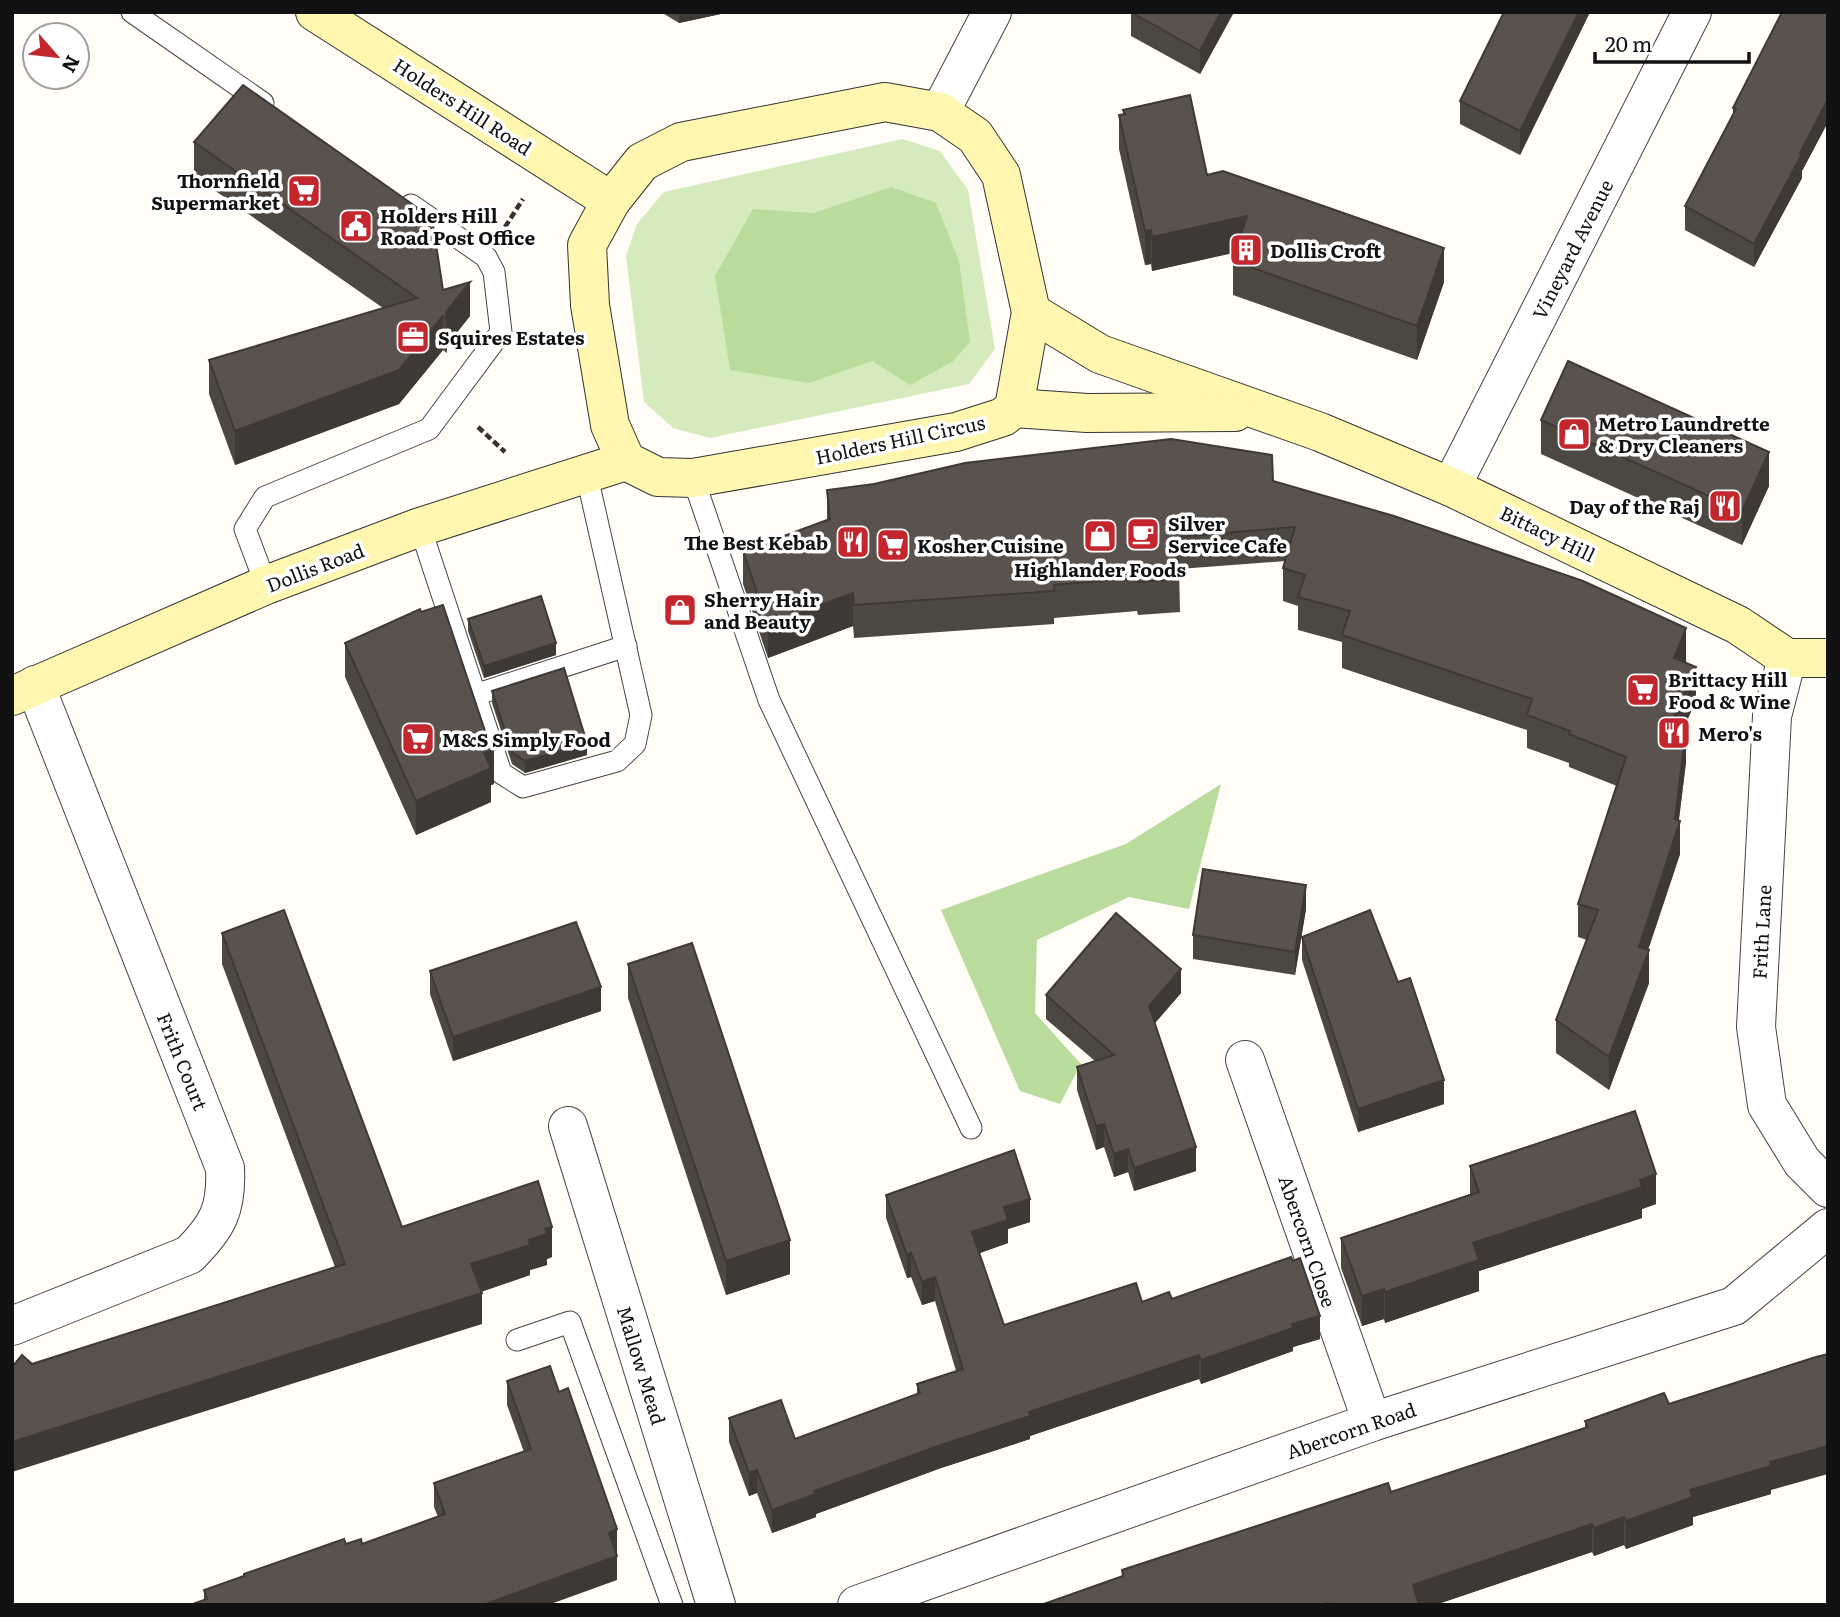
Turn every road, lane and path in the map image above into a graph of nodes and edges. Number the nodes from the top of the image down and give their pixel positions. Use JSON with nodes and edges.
{"nodes":[{"id":1,"x":132,"y":12,"type":"edge"},
{"id":2,"x":315,"y":12,"type":"edge"},
{"id":3,"x":992,"y":12,"type":"edge"},
{"id":4,"x":1692,"y":12,"type":"edge"},
{"id":5,"x":940,"y":112,"type":"junction"},
{"id":6,"x":282,"y":116,"type":"edge"},
{"id":7,"x":547,"y":160,"type":"junction"},
{"id":8,"x":396,"y":195,"type":"edge"},
{"id":9,"x":611,"y":201,"type":"junction"},
{"id":10,"x":486,"y":257,"type":"junction"},
{"id":11,"x":1031,"y":312,"type":"junction"},
{"id":12,"x":449,"y":401,"type":"junction"},
{"id":13,"x":1014,"y":408,"type":"junction"},
{"id":14,"x":1262,"y":412,"type":"junction"},
{"id":15,"x":626,"y":461,"type":"junction"},
{"id":16,"x":586,"y":472,"type":"junction"},
{"id":17,"x":693,"y":478,"type":"junction"},
{"id":18,"x":1451,"y":486,"type":"junction"},
{"id":19,"x":521,"y":494,"type":"junction"},
{"id":20,"x":420,"y":527,"type":"junction"},
{"id":21,"x":266,"y":585,"type":"junction"},
{"id":22,"x":626,"y":646,"type":"junction"},
{"id":23,"x":1787,"y":658,"type":"junction"},
{"id":24,"x":1828,"y":658,"type":"edge"},
{"id":25,"x":24,"y":691,"type":"edge"},
{"id":26,"x":475,"y":695,"type":"junction"},
{"id":27,"x":1245,"y":1060,"type":"dead end"},
{"id":28,"x":568,"y":1126,"type":"dead end"},
{"id":29,"x":971,"y":1128,"type":"dead end"},
{"id":30,"x":1828,"y":1188,"type":"edge"},
{"id":31,"x":1828,"y":1228,"type":"edge"},
{"id":32,"x":12,"y":1326,"type":"edge"},
{"id":33,"x":517,"y":1340,"type":"dead end"},
{"id":34,"x":1372,"y":1422,"type":"junction"},
{"id":35,"x":672,"y":1605,"type":"edge"},
{"id":36,"x":716,"y":1605,"type":"edge"},
{"id":37,"x":857,"y":1605,"type":"edge"}],
"edges":[{"from":1,"to":6,"type":"lane"},
{"from":2,"to":7,"type":"main road","name":"Holders Hill Road"},
{"from":3,"to":5,"type":"street"},
{"from":4,"to":18,"type":"street","name":"Vineyard Avenue"},
{"from":5,"to":9,"type":"main road"},
{"from":5,"to":11,"type":"main road"},
{"from":7,"to":9,"type":"main road","name":"Holders Hill Road"},
{"from":7,"to":10,"type":"path"},
{"from":8,"to":10,"type":"lane"},
{"from":9,"to":15,"type":"main road"},
{"from":10,"to":12,"type":"lane"},
{"from":11,"to":13,"type":"main road"},
{"from":11,"to":14,"type":"main road","name":"Bittacy Hill"},
{"from":12,"to":19,"type":"path"},
{"from":12,"to":21,"type":"lane"},
{"from":13,"to":14,"type":"main road","name":"Bittacy Hill"},
{"from":13,"to":17,"type":"main road","name":"Holders Hill Circus"},
{"from":14,"to":18,"type":"main road","name":"Bittacy Hill"},
{"from":15,"to":16,"type":"main road","name":"Dollis Road"},
{"from":15,"to":17,"type":"main road","name":"Holders Hill Circus"},
{"from":16,"to":19,"type":"main road","name":"Dollis Road"},
{"from":16,"to":22,"type":"lane"},
{"from":17,"to":29,"type":"lane"},
{"from":18,"to":23,"type":"main road","name":"Bittacy Hill"},
{"from":19,"to":20,"type":"main road","name":"Dollis Road"},
{"from":20,"to":21,"type":"main road","name":"Dollis Road"},
{"from":20,"to":26,"type":"lane"},
{"from":21,"to":25,"type":"main road","name":"Dollis Road"},
{"from":22,"to":26,"type":"lane"},
{"from":22,"to":26,"type":"lane"},
{"from":23,"to":24,"type":"main road"},
{"from":23,"to":30,"type":"street","name":"Frith Lane"},
{"from":25,"to":32,"type":"street","name":"Frith Court"},
{"from":27,"to":34,"type":"street","name":"Abercorn Close"},
{"from":28,"to":36,"type":"street","name":"Mallow Mead"},
{"from":31,"to":34,"type":"street","name":"Abercorn Road"},
{"from":33,"to":35,"type":"lane"},
{"from":34,"to":37,"type":"street","name":"Abercorn Road"}]}
